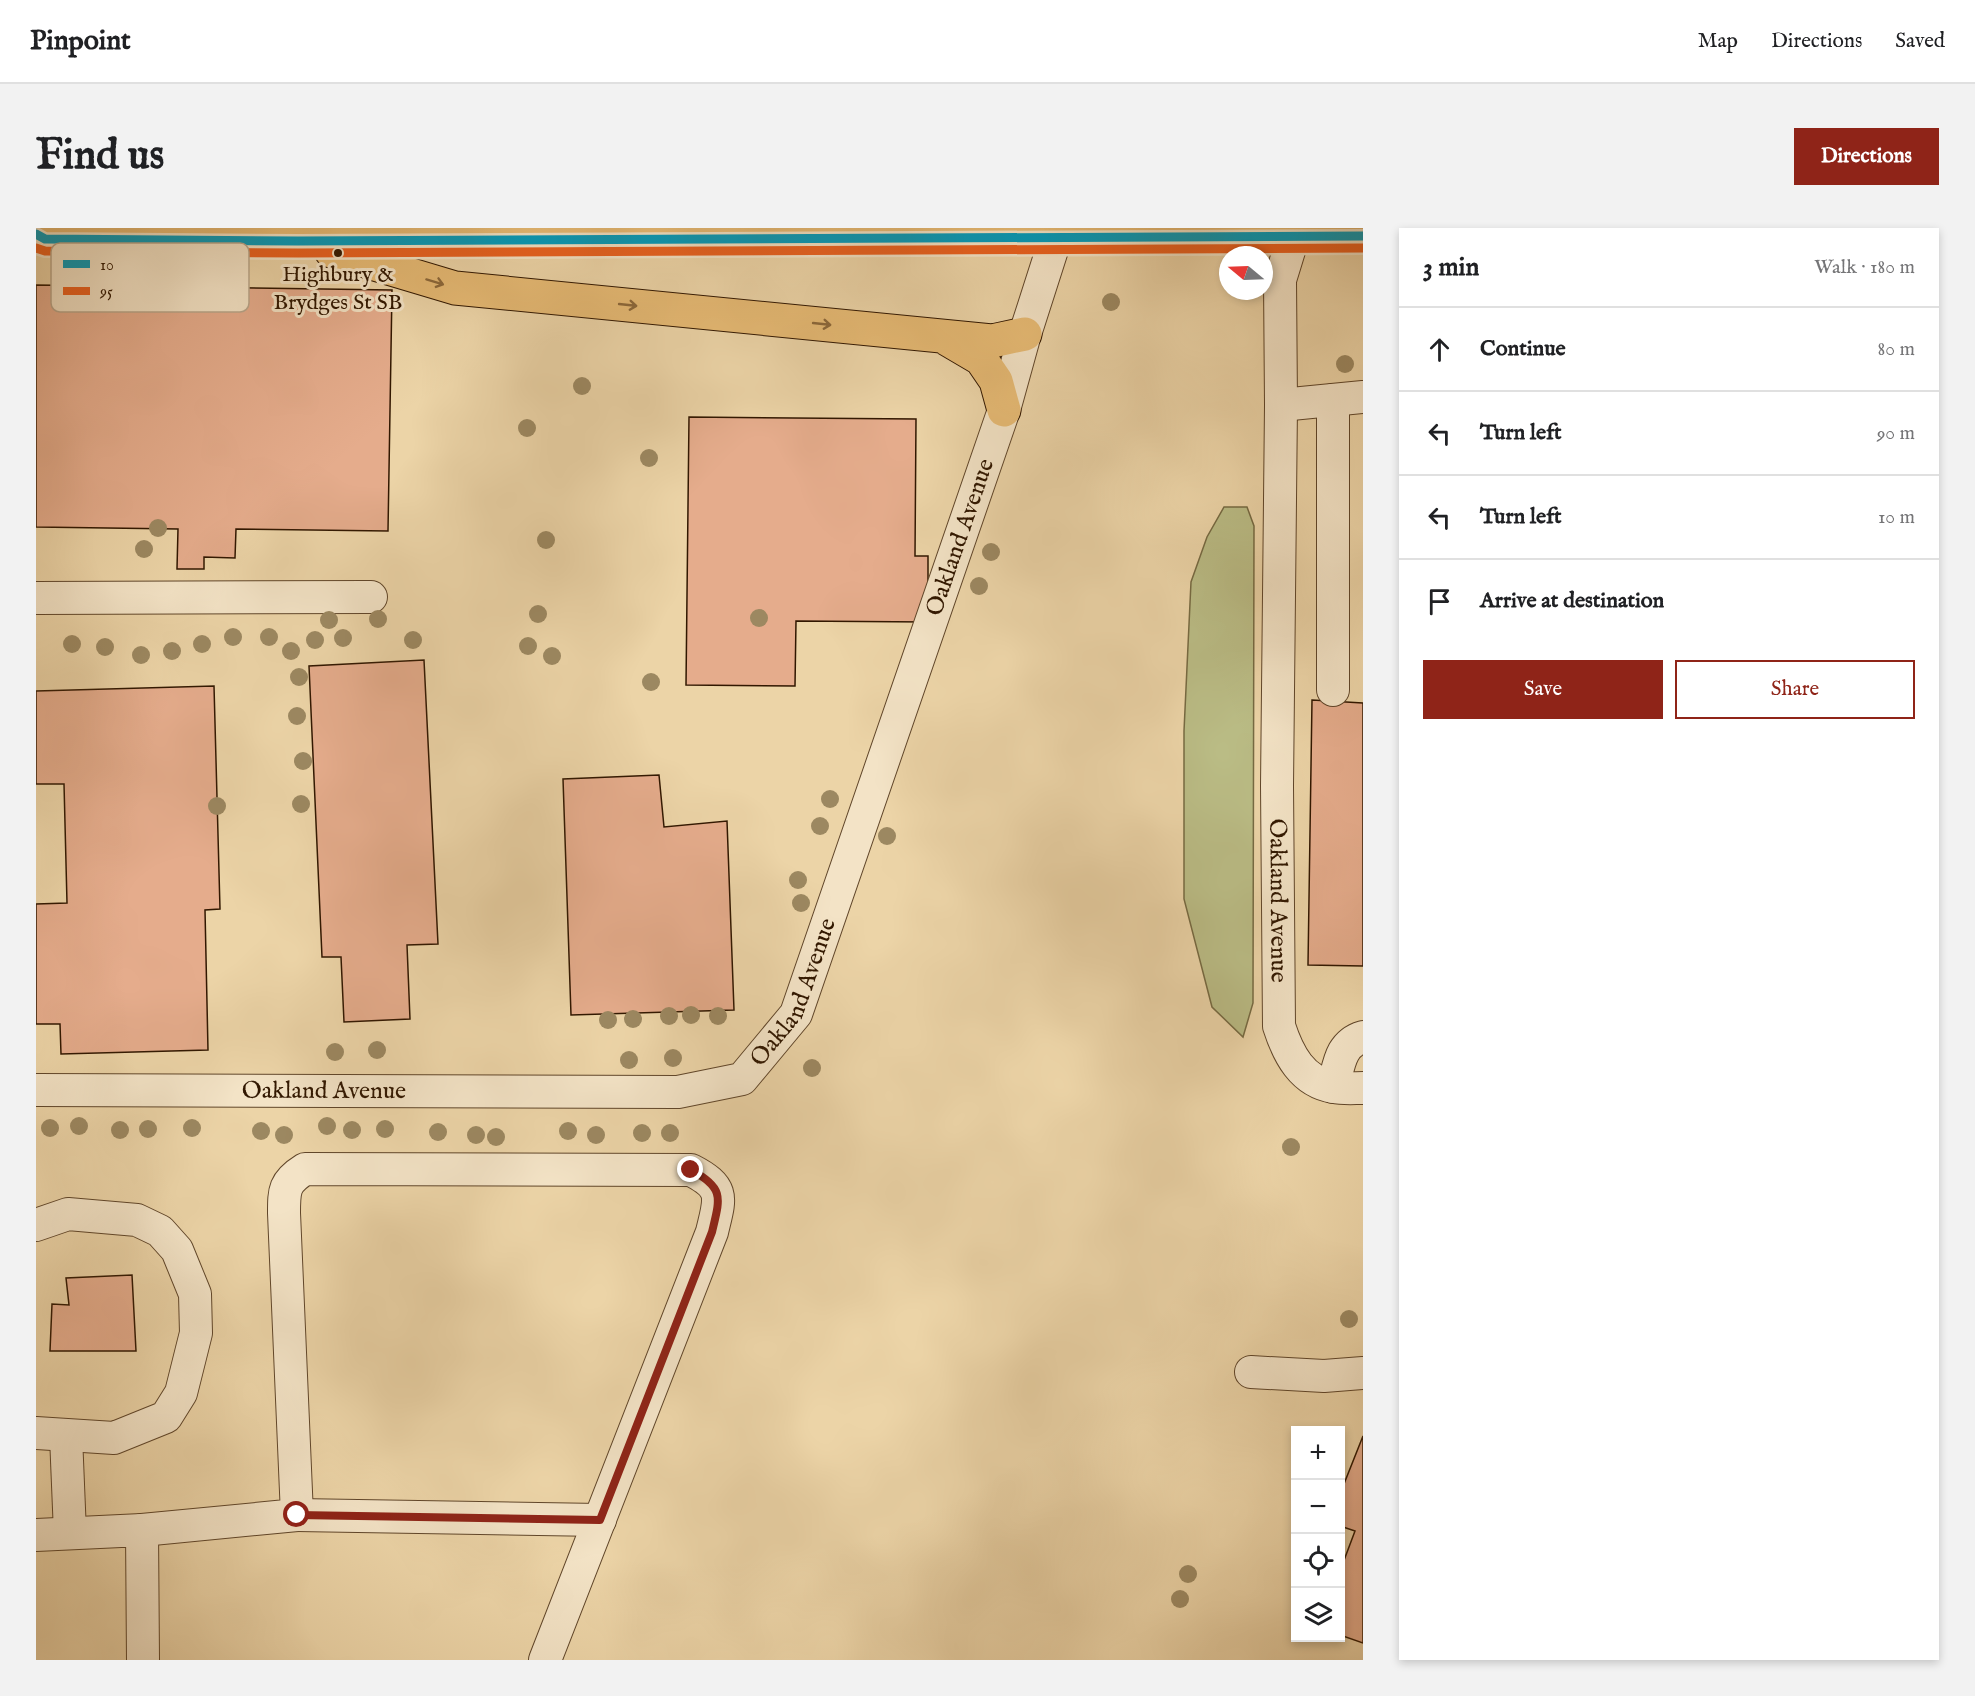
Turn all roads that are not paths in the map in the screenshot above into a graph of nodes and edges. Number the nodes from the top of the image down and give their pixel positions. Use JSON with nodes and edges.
{"nodes":[{"id":1,"x":1059,"y":228,"type":"edge"},
{"id":2,"x":1296,"y":228,"type":"edge"},
{"id":3,"x":36,"y":234,"type":"edge"},
{"id":4,"x":1363,"y":236,"type":"edge"},
{"id":5,"x":298,"y":241,"type":"junction"},
{"id":6,"x":1024,"y":334,"type":"junction"},
{"id":7,"x":943,"y":336,"type":"junction"},
{"id":8,"x":1348,"y":399,"type":"edge"},
{"id":9,"x":1281,"y":405,"type":"junction"},
{"id":10,"x":1004,"y":410,"type":"junction"},
{"id":11,"x":371,"y":597,"type":"dead end"},
{"id":12,"x":36,"y":598,"type":"edge"},
{"id":13,"x":1333,"y":690,"type":"dead end"},
{"id":14,"x":1363,"y":1038,"type":"edge"},
{"id":15,"x":1348,"y":1088,"type":"edge"},
{"id":16,"x":36,"y":1089,"type":"edge"},
{"id":17,"x":36,"y":1225,"type":"edge"},
{"id":18,"x":1251,"y":1371,"type":"dead end"},
{"id":19,"x":1363,"y":1373,"type":"edge"},
{"id":20,"x":51,"y":1435,"type":"edge"},
{"id":21,"x":297,"y":1515,"type":"junction"},
{"id":22,"x":600,"y":1520,"type":"junction"},
{"id":23,"x":142,"y":1530,"type":"junction"},
{"id":24,"x":70,"y":1533,"type":"junction"},
{"id":25,"x":36,"y":1535,"type":"edge"},
{"id":26,"x":143,"y":1660,"type":"edge"},
{"id":27,"x":545,"y":1660,"type":"edge"}],
"edges":[{"from":1,"to":6,"type":"street","name":"Oakland Avenue"},
{"from":2,"to":9,"type":"street","name":"Oakland Avenue"},
{"from":3,"to":5,"type":"main road"},
{"from":4,"to":5,"type":"main road","bridge":true},
{"from":5,"to":7,"type":"main road","one_way":true},
{"from":6,"to":7,"type":"main road"},
{"from":6,"to":10,"type":"street","name":"Oakland Avenue"},
{"from":7,"to":10,"type":"main road"},
{"from":8,"to":9,"type":"street"},
{"from":8,"to":13,"type":"street"},
{"from":9,"to":15,"type":"street","name":"Oakland Avenue"},
{"from":10,"to":16,"type":"street","name":"Oakland Avenue"},
{"from":11,"to":12,"type":"street"},
{"from":14,"to":15,"type":"street"},
{"from":17,"to":20,"type":"street"},
{"from":18,"to":19,"type":"street"},
{"from":20,"to":24,"type":"street"},
{"from":21,"to":22,"type":"street"},
{"from":21,"to":22,"type":"street"},
{"from":21,"to":23,"type":"street"},
{"from":22,"to":27,"type":"street"},
{"from":23,"to":24,"type":"street"},
{"from":23,"to":26,"type":"street"},
{"from":24,"to":25,"type":"street"}]}
